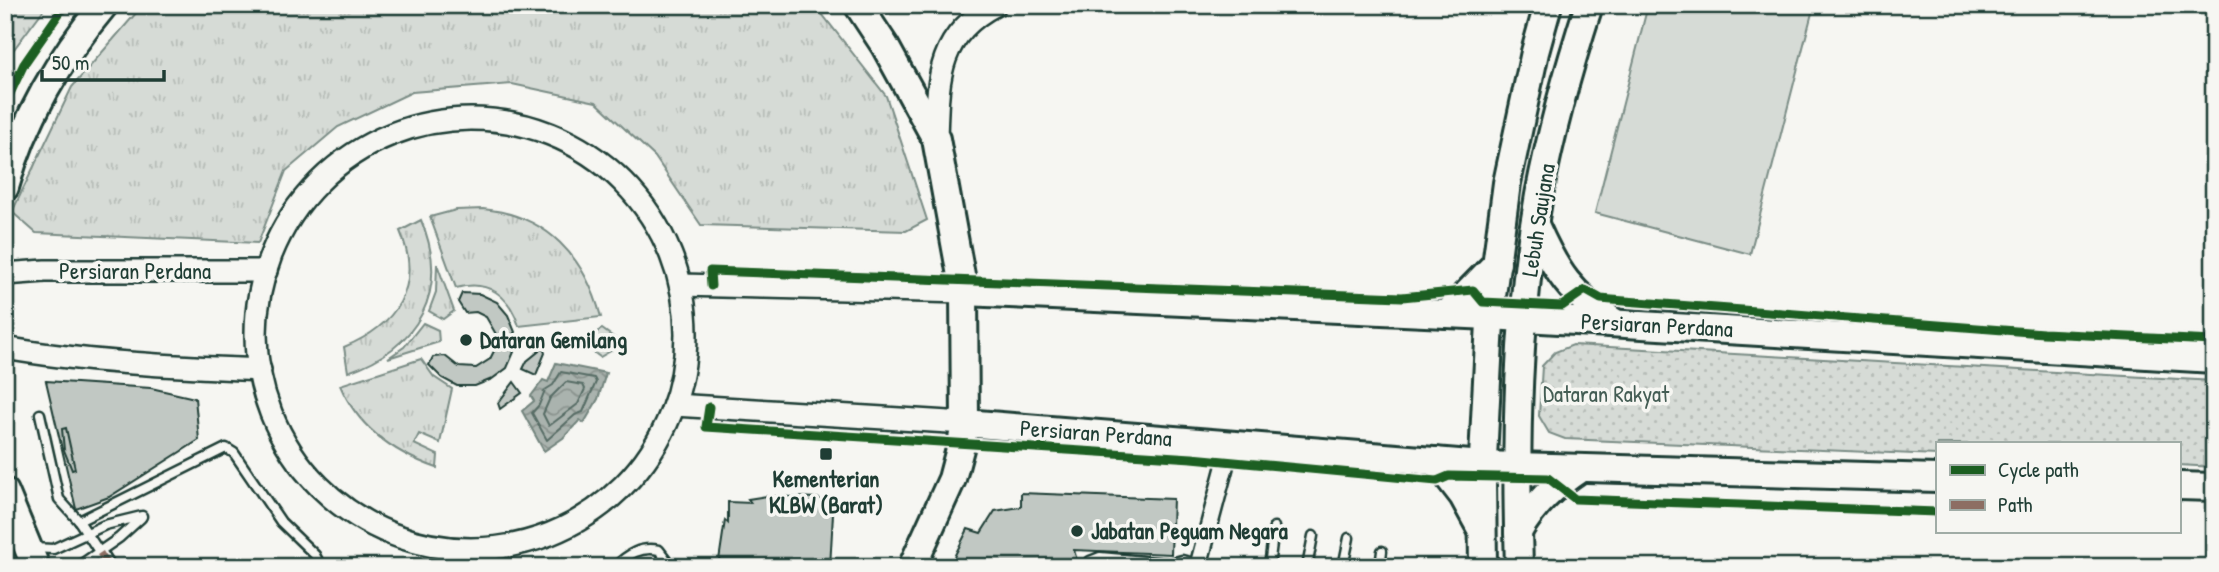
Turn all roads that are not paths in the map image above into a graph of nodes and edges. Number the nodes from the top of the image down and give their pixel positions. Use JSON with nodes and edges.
{"nodes":[{"id":1,"x":104,"y":5,"type":"edge"},
{"id":2,"x":858,"y":5,"type":"edge"},
{"id":3,"x":995,"y":5,"type":"edge"},
{"id":4,"x":1548,"y":5,"type":"edge"},
{"id":5,"x":1589,"y":5,"type":"edge"},
{"id":6,"x":936,"y":139,"type":"junction"},
{"id":7,"x":6,"y":184,"type":"edge"},
{"id":8,"x":1535,"y":226,"type":"junction"},
{"id":9,"x":1497,"y":263,"type":"junction"},
{"id":10,"x":265,"y":271,"type":"junction"},
{"id":11,"x":5,"y":274,"type":"edge"},
{"id":12,"x":681,"y":285,"type":"junction"},
{"id":13,"x":964,"y":292,"type":"junction"},
{"id":14,"x":1447,"y":314,"type":"junction"},
{"id":15,"x":1490,"y":316,"type":"junction"},
{"id":16,"x":1524,"y":318,"type":"junction"},
{"id":17,"x":1614,"y":323,"type":"junction"},
{"id":18,"x":5,"y":348,"type":"edge"},
{"id":19,"x":2214,"y":359,"type":"edge"},
{"id":20,"x":260,"y":370,"type":"junction"},
{"id":21,"x":674,"y":405,"type":"junction"},
{"id":22,"x":40,"y":414,"type":"dead end"},
{"id":23,"x":965,"y":423,"type":"junction"},
{"id":24,"x":1231,"y":443,"type":"junction"},
{"id":25,"x":1436,"y":461,"type":"junction"},
{"id":26,"x":1483,"y":465,"type":"junction"},
{"id":27,"x":1517,"y":466,"type":"junction"},
{"id":28,"x":1581,"y":468,"type":"junction"},
{"id":29,"x":1936,"y":478,"type":"edge"},
{"id":30,"x":2180,"y":486,"type":"edge"},
{"id":31,"x":2214,"y":487,"type":"edge"},
{"id":32,"x":5,"y":492,"type":"edge"},
{"id":33,"x":79,"y":521,"type":"junction"},
{"id":34,"x":1274,"y":527,"type":"dead end"},
{"id":35,"x":1482,"y":530,"type":"junction"},
{"id":36,"x":87,"y":532,"type":"junction"},
{"id":37,"x":1518,"y":532,"type":"junction"},
{"id":38,"x":1313,"y":536,"type":"dead end"},
{"id":39,"x":1349,"y":538,"type":"dead end"},
{"id":40,"x":1382,"y":551,"type":"dead end"},
{"id":41,"x":100,"y":553,"type":"junction"},
{"id":42,"x":28,"y":558,"type":"edge"},
{"id":43,"x":1164,"y":565,"type":"edge"},
{"id":44,"x":1203,"y":565,"type":"edge"},
{"id":45,"x":77,"y":567,"type":"edge"},
{"id":46,"x":109,"y":567,"type":"edge"},
{"id":47,"x":321,"y":567,"type":"edge"},
{"id":48,"x":615,"y":567,"type":"edge"},
{"id":49,"x":672,"y":567,"type":"edge"},
{"id":50,"x":912,"y":567,"type":"edge"},
{"id":51,"x":1087,"y":567,"type":"edge"},
{"id":52,"x":1269,"y":567,"type":"edge"},
{"id":53,"x":1307,"y":567,"type":"edge"},
{"id":54,"x":1343,"y":567,"type":"edge"},
{"id":55,"x":1380,"y":567,"type":"edge"},
{"id":56,"x":1483,"y":567,"type":"edge"},
{"id":57,"x":1519,"y":567,"type":"edge"}],
"edges":[{"from":1,"to":7,"type":"main road"},
{"from":2,"to":6,"type":"main road"},
{"from":3,"to":6,"type":"street"},
{"from":4,"to":9,"type":"main road","name":"Lebuh Saujana"},
{"from":5,"to":8,"type":"main road","name":"Lebuh Saujana"},
{"from":6,"to":13,"type":"main road"},
{"from":8,"to":16,"type":"main road","name":"Lebuh Saujana"},
{"from":8,"to":17,"type":"main road"},
{"from":9,"to":14,"type":"main road"},
{"from":9,"to":15,"type":"main road","name":"Lebuh Saujana"},
{"from":10,"to":11,"type":"street","name":"Persiaran Perdana"},
{"from":10,"to":12,"type":"street"},
{"from":10,"to":20,"type":"street"},
{"from":12,"to":13,"type":"street","name":"Persiaran Perdana"},
{"from":12,"to":21,"type":"street"},
{"from":13,"to":14,"type":"main road","name":"Persiaran Perdana"},
{"from":13,"to":23,"type":"main road"},
{"from":14,"to":15,"type":"main road","name":"Persiaran Perdana"},
{"from":15,"to":16,"type":"main road","name":"Persiaran Perdana"},
{"from":15,"to":26,"type":"main road","name":"Lebuh Saujana"},
{"from":16,"to":17,"type":"main road","name":"Persiaran Perdana"},
{"from":16,"to":27,"type":"main road","name":"Lebuh Saujana"},
{"from":17,"to":19,"type":"main road","name":"Persiaran Perdana"},
{"from":18,"to":20,"type":"street"},
{"from":20,"to":21,"type":"street"},
{"from":21,"to":23,"type":"street","name":"Persiaran Perdana"},
{"from":22,"to":33,"type":"lane"},
{"from":23,"to":24,"type":"main road","name":"Persiaran Perdana"},
{"from":23,"to":50,"type":"main road"},
{"from":24,"to":25,"type":"main road","name":"Persiaran Perdana"},
{"from":24,"to":44,"type":"street"},
{"from":25,"to":26,"type":"main road","name":"Persiaran Perdana"},
{"from":25,"to":35,"type":"main road"},
{"from":26,"to":27,"type":"main road","name":"Persiaran Perdana"},
{"from":26,"to":35,"type":"main road","name":"Lebuh Saujana"},
{"from":27,"to":28,"type":"main road","name":"Persiaran Perdana"},
{"from":27,"to":37,"type":"main road","name":"Lebuh Saujana"},
{"from":28,"to":29,"type":"main road","name":"Persiaran Perdana"},
{"from":28,"to":37,"type":"main road"},
{"from":30,"to":31,"type":"main road"},
{"from":32,"to":42,"type":"main road"},
{"from":33,"to":36,"type":"lane"},
{"from":33,"to":47,"type":"lane"},
{"from":34,"to":52,"type":"lane"},
{"from":35,"to":56,"type":"main road","name":"Lebuh Saujana"},
{"from":36,"to":41,"type":"lane"},
{"from":36,"to":41,"type":"lane"},
{"from":36,"to":42,"type":"lane"},
{"from":37,"to":57,"type":"main road","name":"Lebuh Saujana"},
{"from":38,"to":53,"type":"lane"},
{"from":39,"to":54,"type":"lane"},
{"from":40,"to":55,"type":"lane"},
{"from":41,"to":45,"type":"lane"},
{"from":41,"to":46,"type":"street"},
{"from":43,"to":44,"type":"lane"},
{"from":43,"to":51,"type":"lane"},
{"from":48,"to":49,"type":"lane"}]}
